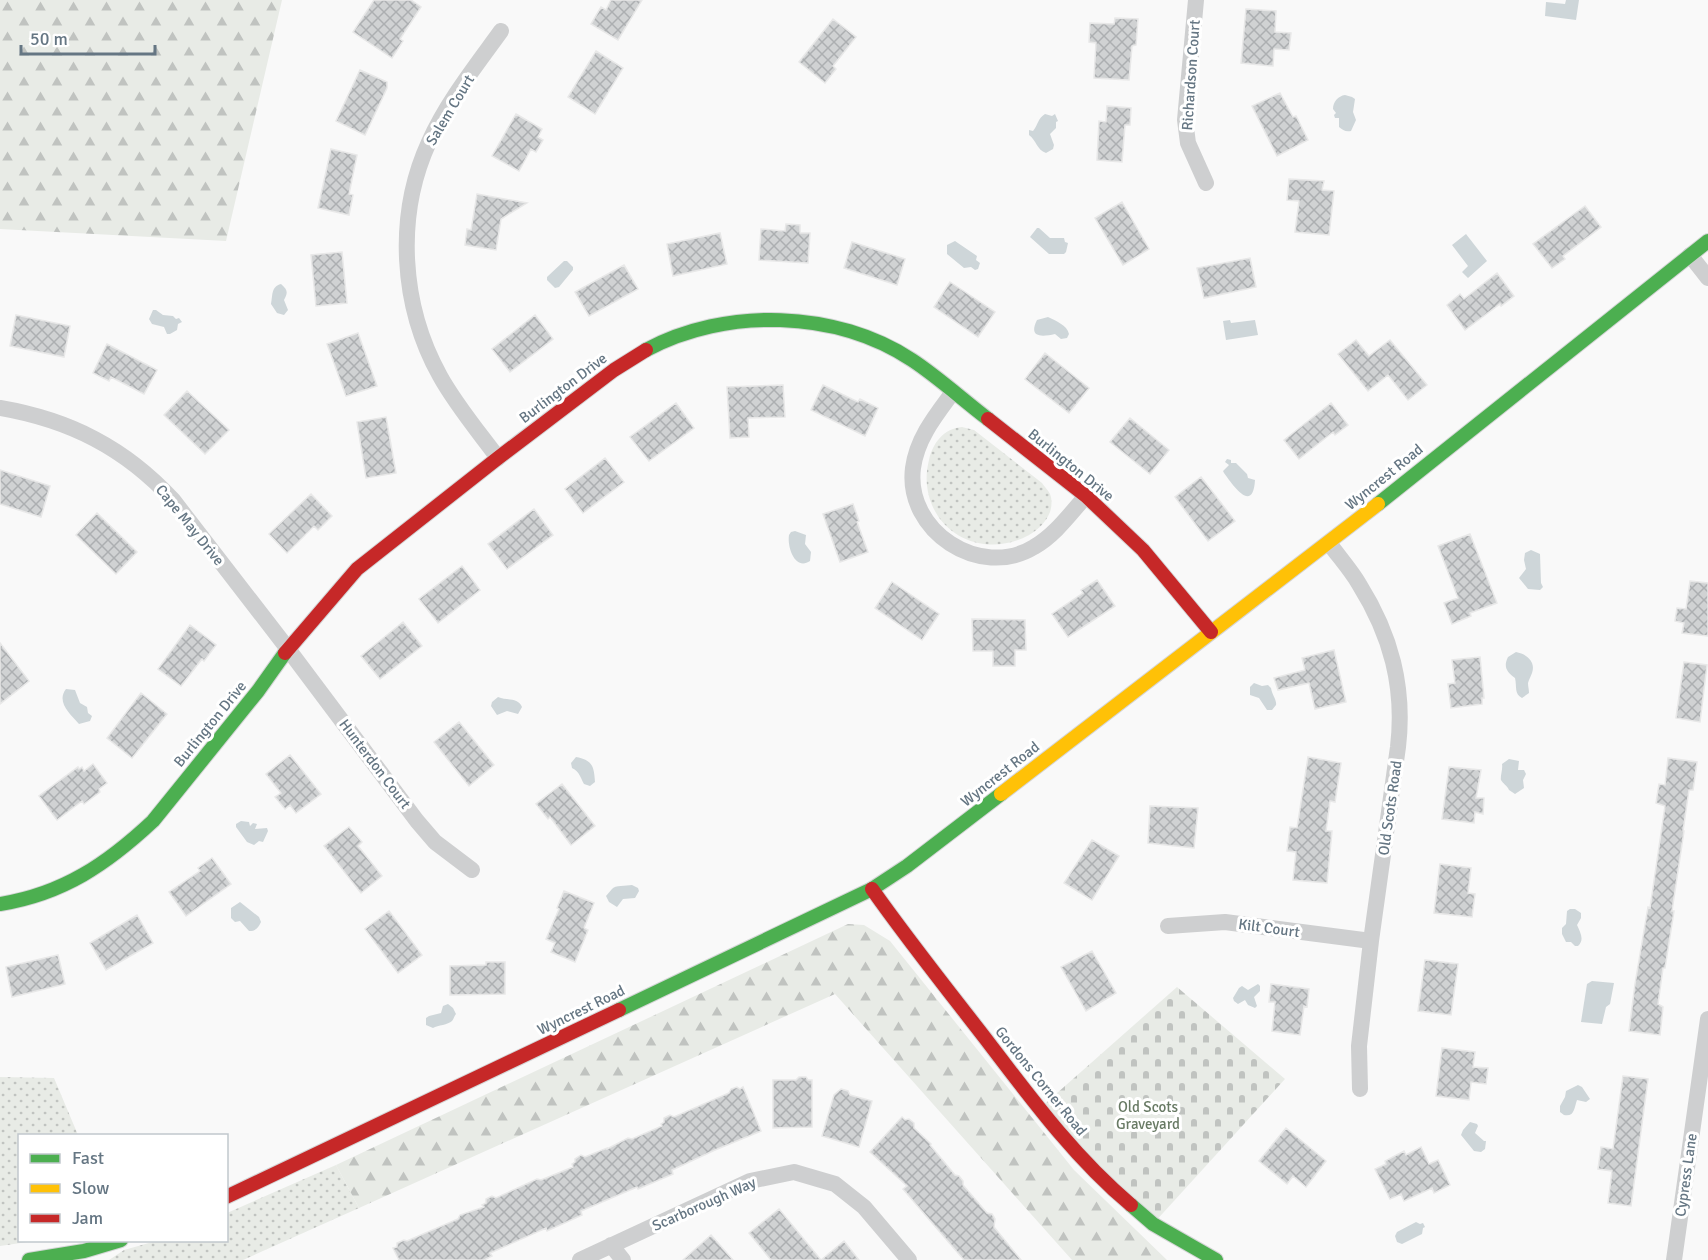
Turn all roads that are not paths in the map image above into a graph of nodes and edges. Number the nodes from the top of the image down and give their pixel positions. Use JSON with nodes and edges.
{"nodes":[{"id":1,"x":1196,"y":0,"type":"edge"},
{"id":2,"x":501,"y":31,"type":"dead end"},
{"id":3,"x":1206,"y":183,"type":"dead end"},
{"id":4,"x":1708,"y":241,"type":"edge"},
{"id":5,"x":1690,"y":255,"type":"junction"},
{"id":6,"x":1708,"y":279,"type":"edge"},
{"id":7,"x":953,"y":392,"type":"junction"},
{"id":8,"x":0,"y":408,"type":"edge"},
{"id":9,"x":498,"y":458,"type":"junction"},
{"id":10,"x":1086,"y":496,"type":"junction"},
{"id":11,"x":1329,"y":543,"type":"junction"},
{"id":12,"x":1211,"y":632,"type":"junction"},
{"id":13,"x":288,"y":649,"type":"junction"},
{"id":14,"x":472,"y":870,"type":"dead end"},
{"id":15,"x":872,"y":889,"type":"junction"},
{"id":16,"x":0,"y":904,"type":"edge"},
{"id":17,"x":1168,"y":926,"type":"dead end"},
{"id":18,"x":1371,"y":941,"type":"junction"},
{"id":19,"x":1708,"y":1019,"type":"edge"},
{"id":20,"x":1360,"y":1089,"type":"dead end"},
{"id":21,"x":228,"y":1196,"type":"edge"},
{"id":22,"x":117,"y":1242,"type":"edge"},
{"id":23,"x":611,"y":1245,"type":"junction"},
{"id":24,"x":86,"y":1256,"type":"edge"},
{"id":25,"x":55,"y":1258,"type":"edge"},
{"id":26,"x":29,"y":1260,"type":"edge"},
{"id":27,"x":580,"y":1260,"type":"edge"},
{"id":28,"x":623,"y":1260,"type":"edge"},
{"id":29,"x":909,"y":1260,"type":"edge"},
{"id":30,"x":1216,"y":1260,"type":"edge"},
{"id":31,"x":1674,"y":1260,"type":"edge"}],
"edges":[{"from":1,"to":3,"type":"street","name":"Richardson Court"},
{"from":2,"to":9,"type":"street","name":"Salem Court"},
{"from":4,"to":5,"type":"street","name":"Wyncrest Road"},
{"from":5,"to":6,"type":"street"},
{"from":5,"to":11,"type":"street","name":"Wyncrest Road"},
{"from":7,"to":9,"type":"street","name":"Burlington Drive"},
{"from":7,"to":10,"type":"street","name":"Burlington Drive"},
{"from":7,"to":10,"type":"street"},
{"from":8,"to":13,"type":"street","name":"Cape May Drive"},
{"from":9,"to":13,"type":"street","name":"Burlington Drive"},
{"from":10,"to":12,"type":"street","name":"Burlington Drive"},
{"from":11,"to":12,"type":"street","name":"Wyncrest Road"},
{"from":11,"to":18,"type":"street","name":"Old Scots Road"},
{"from":12,"to":15,"type":"street","name":"Wyncrest Road"},
{"from":13,"to":14,"type":"street","name":"Hunterdon Court"},
{"from":13,"to":16,"type":"street","name":"Burlington Drive"},
{"from":15,"to":21,"type":"street","name":"Wyncrest Road"},
{"from":15,"to":30,"type":"street","name":"Gordons Corner Road"},
{"from":17,"to":18,"type":"street","name":"Kilt Court"},
{"from":18,"to":20,"type":"street","name":"Old Scots Road"},
{"from":19,"to":31,"type":"street","name":"Cypress Lane"},
{"from":22,"to":24,"type":"street"},
{"from":23,"to":27,"type":"street","name":"Scarborough Way"},
{"from":23,"to":28,"type":"street"},
{"from":23,"to":29,"type":"street","name":"Scarborough Way"},
{"from":24,"to":25,"type":"street"},
{"from":25,"to":26,"type":"street"}]}
